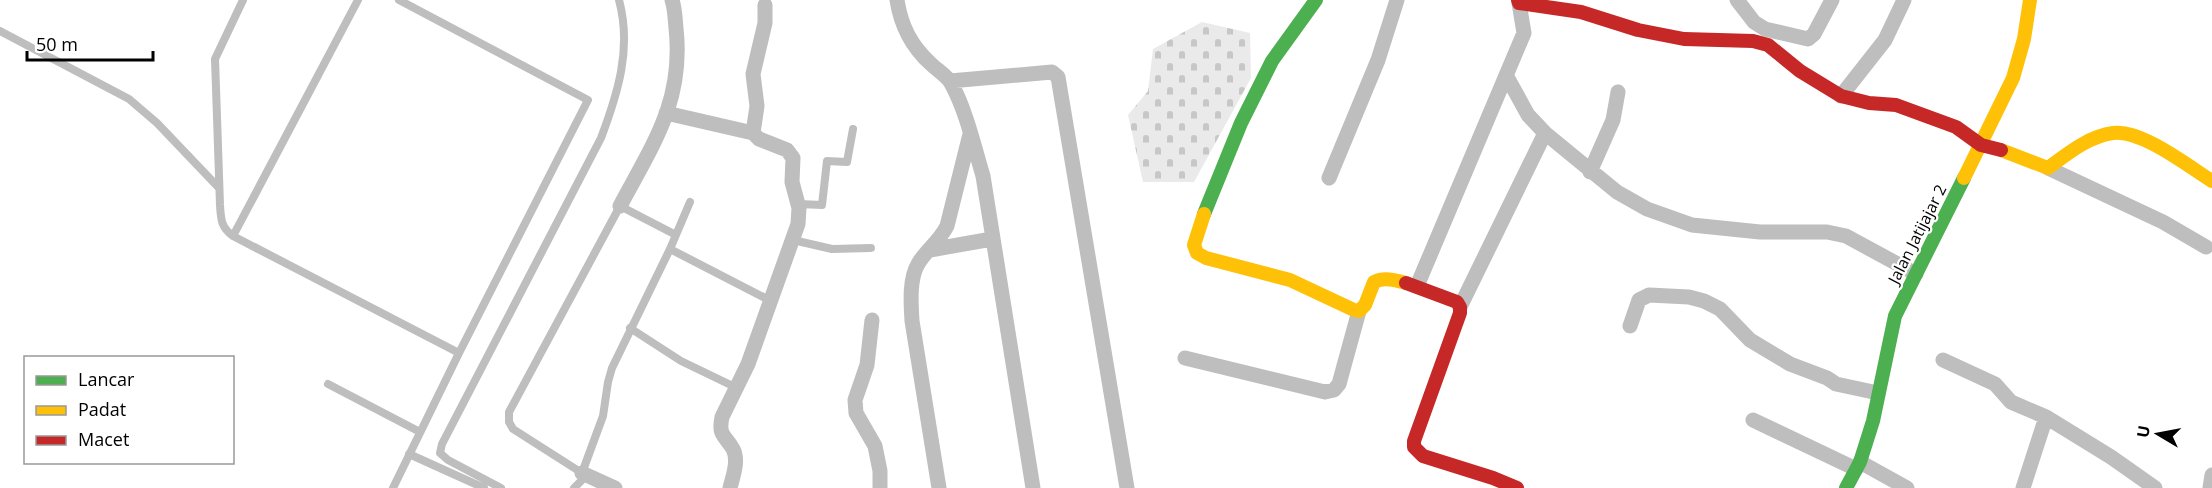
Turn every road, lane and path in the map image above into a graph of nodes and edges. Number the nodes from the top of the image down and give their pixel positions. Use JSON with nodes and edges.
{"nodes":[{"id":1,"x":243,"y":0,"type":"edge"},
{"id":2,"x":358,"y":0,"type":"edge"},
{"id":3,"x":399,"y":0,"type":"edge"},
{"id":4,"x":619,"y":0,"type":"edge"},
{"id":5,"x":672,"y":0,"type":"edge"},
{"id":6,"x":897,"y":0,"type":"edge"},
{"id":7,"x":1316,"y":0,"type":"edge"},
{"id":8,"x":1397,"y":0,"type":"edge"},
{"id":9,"x":1832,"y":0,"type":"edge"},
{"id":10,"x":1904,"y":0,"type":"edge"},
{"id":11,"x":2030,"y":0,"type":"edge"},
{"id":12,"x":1519,"y":1,"type":"edge"},
{"id":13,"x":1739,"y":1,"type":"edge"},
{"id":14,"x":765,"y":5,"type":"dead end"},
{"id":15,"x":0,"y":31,"type":"edge"},
{"id":16,"x":1506,"y":75,"type":"junction"},
{"id":17,"x":950,"y":81,"type":"junction"},
{"id":18,"x":1618,"y":92,"type":"dead end"},
{"id":19,"x":1841,"y":96,"type":"junction"},
{"id":20,"x":666,"y":113,"type":"junction"},
{"id":21,"x":853,"y":129,"type":"dead end"},
{"id":22,"x":1545,"y":133,"type":"junction"},
{"id":23,"x":753,"y":134,"type":"junction"},
{"id":24,"x":970,"y":134,"type":"junction"},
{"id":25,"x":1981,"y":145,"type":"junction"},
{"id":26,"x":2049,"y":168,"type":"junction"},
{"id":27,"x":1590,"y":172,"type":"junction"},
{"id":28,"x":1329,"y":178,"type":"dead end"},
{"id":29,"x":2212,"y":181,"type":"edge"},
{"id":30,"x":219,"y":188,"type":"junction"},
{"id":31,"x":690,"y":202,"type":"dead end"},
{"id":32,"x":799,"y":204,"type":"junction"},
{"id":33,"x":620,"y":206,"type":"junction"},
{"id":34,"x":676,"y":235,"type":"junction"},
{"id":35,"x":233,"y":236,"type":"junction"},
{"id":36,"x":992,"y":239,"type":"junction"},
{"id":37,"x":793,"y":240,"type":"junction"},
{"id":38,"x":2206,"y":247,"type":"dead end"},
{"id":39,"x":871,"y":248,"type":"dead end"},
{"id":40,"x":670,"y":249,"type":"junction"},
{"id":41,"x":930,"y":250,"type":"junction"},
{"id":42,"x":1916,"y":274,"type":"junction"},
{"id":43,"x":1417,"y":286,"type":"junction"},
{"id":44,"x":771,"y":301,"type":"junction"},
{"id":45,"x":1460,"y":307,"type":"junction"},
{"id":46,"x":1359,"y":311,"type":"junction"},
{"id":47,"x":872,"y":320,"type":"dead end"},
{"id":48,"x":1630,"y":326,"type":"dead end"},
{"id":49,"x":630,"y":328,"type":"junction"},
{"id":50,"x":459,"y":353,"type":"junction"},
{"id":51,"x":1185,"y":358,"type":"dead end"},
{"id":52,"x":1943,"y":360,"type":"dead end"},
{"id":53,"x":328,"y":384,"type":"dead end"},
{"id":54,"x":737,"y":388,"type":"junction"},
{"id":55,"x":1878,"y":393,"type":"junction"},
{"id":56,"x":2046,"y":417,"type":"junction"},
{"id":57,"x":1753,"y":420,"type":"dead end"},
{"id":58,"x":420,"y":432,"type":"junction"},
{"id":59,"x":409,"y":454,"type":"junction"},
{"id":60,"x":1858,"y":465,"type":"junction"},
{"id":61,"x":585,"y":474,"type":"junction"},
{"id":62,"x":2212,"y":475,"type":"edge"},
{"id":63,"x":1490,"y":483,"type":"edge"},
{"id":64,"x":393,"y":488,"type":"edge"},
{"id":65,"x":484,"y":488,"type":"edge"},
{"id":66,"x":501,"y":488,"type":"edge"},
{"id":67,"x":574,"y":488,"type":"edge"},
{"id":68,"x":615,"y":488,"type":"edge"},
{"id":69,"x":730,"y":488,"type":"edge"},
{"id":70,"x":880,"y":488,"type":"edge"},
{"id":71,"x":939,"y":488,"type":"edge"},
{"id":72,"x":1033,"y":488,"type":"edge"},
{"id":73,"x":1127,"y":488,"type":"edge"},
{"id":74,"x":1517,"y":488,"type":"edge"},
{"id":75,"x":1846,"y":488,"type":"edge"},
{"id":76,"x":1907,"y":488,"type":"edge"},
{"id":77,"x":2023,"y":488,"type":"edge"},
{"id":78,"x":2155,"y":488,"type":"edge"},
{"id":79,"x":2210,"y":488,"type":"edge"}],
"edges":[{"from":1,"to":30,"type":"lane"},
{"from":2,"to":35,"type":"lane"},
{"from":3,"to":50,"type":"lane"},
{"from":4,"to":66,"type":"lane"},
{"from":5,"to":20,"type":"street"},
{"from":6,"to":17,"type":"street"},
{"from":7,"to":46,"type":"street"},
{"from":8,"to":28,"type":"street"},
{"from":9,"to":13,"type":"street"},
{"from":10,"to":19,"type":"street"},
{"from":11,"to":25,"type":"street","name":"Jalan Jatijajar 2"},
{"from":12,"to":16,"type":"street"},
{"from":12,"to":19,"type":"street"},
{"from":14,"to":23,"type":"street"},
{"from":15,"to":30,"type":"lane"},
{"from":16,"to":22,"type":"street"},
{"from":16,"to":43,"type":"street"},
{"from":17,"to":24,"type":"street"},
{"from":17,"to":73,"type":"street"},
{"from":18,"to":27,"type":"street"},
{"from":19,"to":25,"type":"street"},
{"from":20,"to":23,"type":"street"},
{"from":20,"to":33,"type":"street"},
{"from":21,"to":32,"type":"lane"},
{"from":22,"to":27,"type":"street"},
{"from":22,"to":45,"type":"street"},
{"from":23,"to":32,"type":"street"},
{"from":24,"to":36,"type":"street"},
{"from":24,"to":41,"type":"street"},
{"from":25,"to":26,"type":"street"},
{"from":25,"to":42,"type":"street","name":"Jalan Jatijajar 2"},
{"from":26,"to":29,"type":"street"},
{"from":26,"to":38,"type":"street"},
{"from":27,"to":42,"type":"street"},
{"from":30,"to":35,"type":"lane"},
{"from":31,"to":34,"type":"lane"},
{"from":32,"to":37,"type":"street"},
{"from":33,"to":34,"type":"lane"},
{"from":33,"to":61,"type":"lane"},
{"from":34,"to":40,"type":"lane"},
{"from":35,"to":50,"type":"lane"},
{"from":36,"to":41,"type":"street"},
{"from":36,"to":72,"type":"street"},
{"from":37,"to":39,"type":"lane"},
{"from":37,"to":44,"type":"street"},
{"from":40,"to":44,"type":"lane"},
{"from":40,"to":49,"type":"lane"},
{"from":41,"to":71,"type":"street"},
{"from":42,"to":55,"type":"street","name":"Jalan Jatijajar 2"},
{"from":43,"to":45,"type":"street"},
{"from":43,"to":46,"type":"street"},
{"from":44,"to":54,"type":"street"},
{"from":45,"to":63,"type":"street"},
{"from":46,"to":51,"type":"street"},
{"from":47,"to":70,"type":"street"},
{"from":48,"to":55,"type":"street"},
{"from":49,"to":54,"type":"lane"},
{"from":49,"to":61,"type":"lane"},
{"from":50,"to":58,"type":"lane"},
{"from":52,"to":56,"type":"street"},
{"from":53,"to":58,"type":"lane"},
{"from":54,"to":69,"type":"street"},
{"from":55,"to":60,"type":"street","name":"Jalan Jatijajar 2"},
{"from":56,"to":77,"type":"street"},
{"from":56,"to":78,"type":"street"},
{"from":57,"to":60,"type":"street"},
{"from":58,"to":59,"type":"lane"},
{"from":59,"to":64,"type":"lane"},
{"from":59,"to":65,"type":"lane"},
{"from":60,"to":75,"type":"street","name":"Jalan Jatijajar 2"},
{"from":60,"to":76,"type":"street"},
{"from":61,"to":67,"type":"lane"},
{"from":61,"to":68,"type":"street"},
{"from":62,"to":79,"type":"street"},
{"from":63,"to":74,"type":"street"}]}
